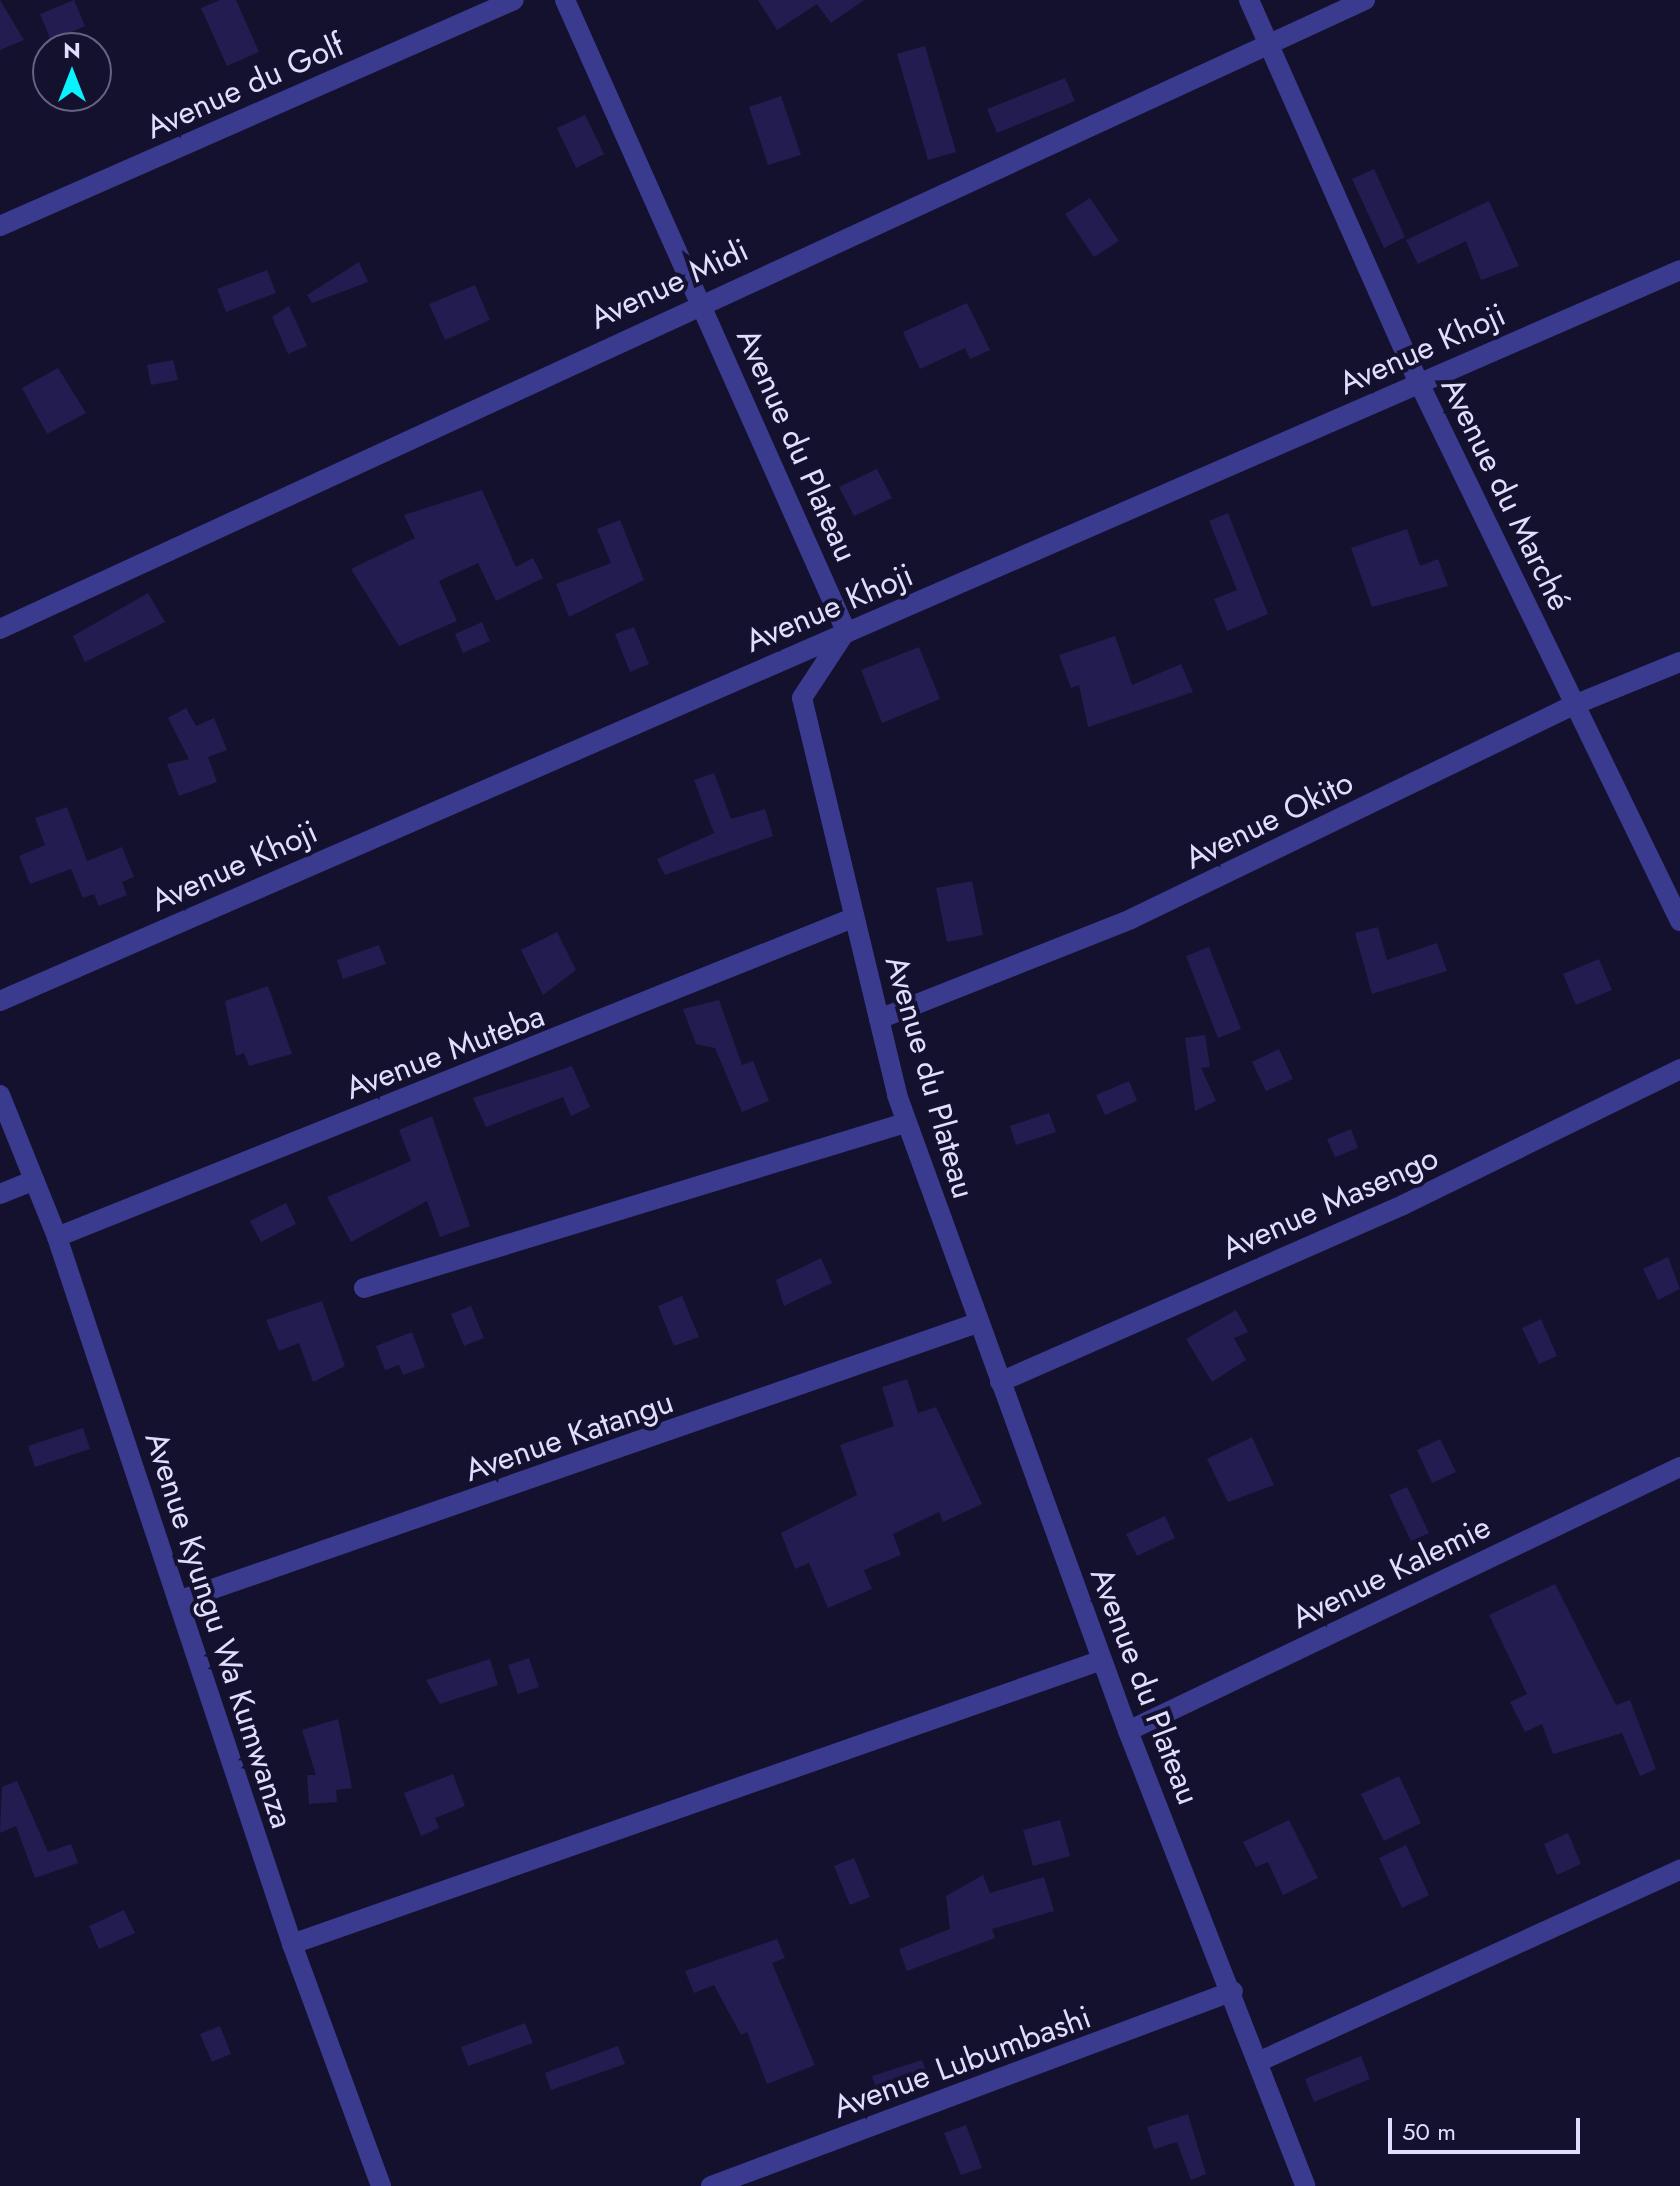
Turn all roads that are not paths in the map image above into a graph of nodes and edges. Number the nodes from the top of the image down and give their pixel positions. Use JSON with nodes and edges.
{"nodes":[{"id":1,"x":514,"y":0,"type":"edge"},
{"id":2,"x":565,"y":0,"type":"edge"},
{"id":3,"x":1249,"y":0,"type":"edge"},
{"id":4,"x":1365,"y":0,"type":"edge"},
{"id":5,"x":1268,"y":44,"type":"junction"},
{"id":6,"x":0,"y":226,"type":"edge"},
{"id":7,"x":1680,"y":270,"type":"edge"},
{"id":8,"x":701,"y":301,"type":"junction"},
{"id":9,"x":1419,"y":383,"type":"junction"},
{"id":10,"x":0,"y":629,"type":"edge"},
{"id":11,"x":846,"y":631,"type":"junction"},
{"id":12,"x":1680,"y":662,"type":"edge"},
{"id":13,"x":1574,"y":705,"type":"junction"},
{"id":14,"x":853,"y":918,"type":"junction"},
{"id":15,"x":1680,"y":921,"type":"edge"},
{"id":16,"x":0,"y":1001,"type":"edge"},
{"id":17,"x":879,"y":1019,"type":"junction"},
{"id":18,"x":1680,"y":1069,"type":"edge"},
{"id":19,"x":0,"y":1095,"type":"edge"},
{"id":20,"x":905,"y":1123,"type":"junction"},
{"id":21,"x":34,"y":1180,"type":"junction"},
{"id":22,"x":0,"y":1194,"type":"edge"},
{"id":23,"x":57,"y":1237,"type":"junction"},
{"id":24,"x":364,"y":1288,"type":"dead end"},
{"id":25,"x":977,"y":1323,"type":"junction"},
{"id":26,"x":1000,"y":1382,"type":"junction"},
{"id":27,"x":1680,"y":1467,"type":"edge"},
{"id":28,"x":178,"y":1601,"type":"junction"},
{"id":29,"x":1102,"y":1660,"type":"junction"},
{"id":30,"x":1128,"y":1731,"type":"junction"},
{"id":31,"x":1680,"y":1870,"type":"edge"},
{"id":32,"x":292,"y":1944,"type":"junction"},
{"id":33,"x":1233,"y":1991,"type":"junction"},
{"id":34,"x":1258,"y":2062,"type":"junction"},
{"id":35,"x":381,"y":2186,"type":"edge"},
{"id":36,"x":711,"y":2186,"type":"edge"},
{"id":37,"x":1305,"y":2186,"type":"edge"}],
"edges":[{"from":1,"to":6,"type":"street","name":"Avenue du Golf"},
{"from":2,"to":8,"type":"street","name":"Avenue du Plateau"},
{"from":3,"to":5,"type":"street","name":"Avenue du Marché"},
{"from":4,"to":5,"type":"street","name":"Avenue Midi"},
{"from":5,"to":8,"type":"street","name":"Avenue Midi"},
{"from":5,"to":9,"type":"street","name":"Avenue du Marché"},
{"from":7,"to":9,"type":"street","name":"Avenue Khoji"},
{"from":8,"to":10,"type":"street","name":"Avenue Midi"},
{"from":8,"to":11,"type":"street","name":"Avenue du Plateau"},
{"from":9,"to":11,"type":"street","name":"Avenue Khoji"},
{"from":9,"to":13,"type":"street","name":"Avenue du Marché"},
{"from":11,"to":14,"type":"street","name":"Avenue du Plateau"},
{"from":11,"to":16,"type":"street","name":"Avenue Khoji"},
{"from":12,"to":13,"type":"street","name":"Avenue Okito"},
{"from":13,"to":15,"type":"street","name":"Avenue du Marché"},
{"from":13,"to":17,"type":"street","name":"Avenue Okito"},
{"from":14,"to":17,"type":"street","name":"Avenue du Plateau"},
{"from":14,"to":23,"type":"street","name":"Avenue Muteba"},
{"from":17,"to":20,"type":"street","name":"Avenue du Plateau"},
{"from":18,"to":26,"type":"street","name":"Avenue Masengo"},
{"from":19,"to":21,"type":"street","name":"Avenue Kyungu Wa Kumwanza"},
{"from":20,"to":24,"type":"street"},
{"from":20,"to":25,"type":"street","name":"Avenue du Plateau"},
{"from":21,"to":22,"type":"street"},
{"from":21,"to":23,"type":"street","name":"Avenue Kyungu Wa Kumwanza"},
{"from":23,"to":28,"type":"street","name":"Avenue Kyungu Wa Kumwanza"},
{"from":25,"to":26,"type":"street","name":"Avenue du Plateau"},
{"from":25,"to":28,"type":"street","name":"Avenue Katangu"},
{"from":26,"to":29,"type":"street","name":"Avenue du Plateau"},
{"from":27,"to":30,"type":"street","name":"Avenue Kalemie"},
{"from":28,"to":32,"type":"street","name":"Avenue Kyungu Wa Kumwanza"},
{"from":29,"to":30,"type":"street","name":"Avenue du Plateau"},
{"from":29,"to":32,"type":"street"},
{"from":30,"to":33,"type":"street","name":"Avenue du Plateau"},
{"from":31,"to":34,"type":"street"},
{"from":32,"to":35,"type":"street","name":"Avenue Kyungu Wa Kumwanza"},
{"from":33,"to":34,"type":"street","name":"Avenue du Plateau"},
{"from":33,"to":36,"type":"street","name":"Avenue Lubumbashi"},
{"from":34,"to":37,"type":"street","name":"Avenue du Plateau"}]}
